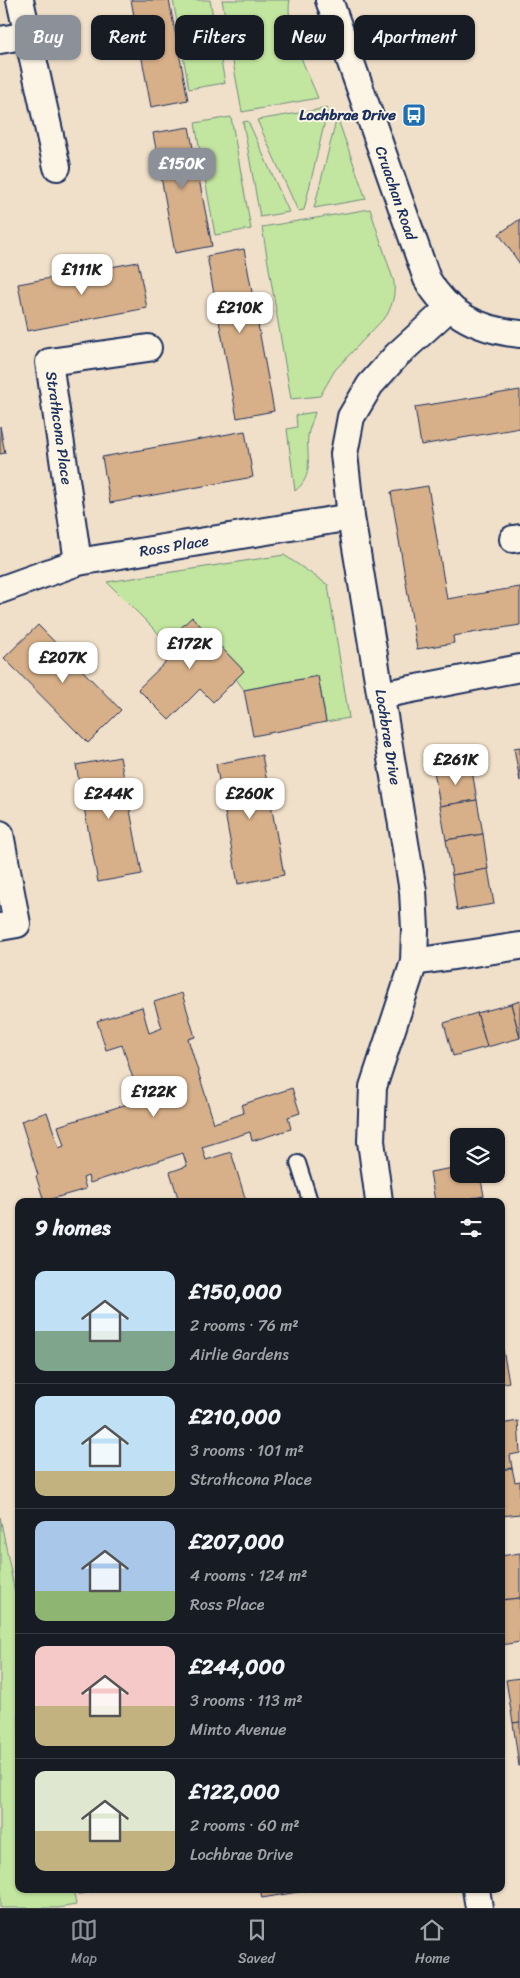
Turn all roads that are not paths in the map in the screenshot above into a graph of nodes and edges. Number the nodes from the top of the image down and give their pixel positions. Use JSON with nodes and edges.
{"nodes":[{"id":1,"x":20,"y":0,"type":"edge"},
{"id":2,"x":329,"y":0,"type":"edge"},
{"id":3,"x":24,"y":15,"type":"edge"},
{"id":4,"x":15,"y":37,"type":"edge"},
{"id":5,"x":0,"y":40,"type":"edge"},
{"id":6,"x":34,"y":60,"type":"edge"},
{"id":7,"x":58,"y":167,"type":"dead end"},
{"id":8,"x":450,"y":308,"type":"junction"},
{"id":9,"x":520,"y":334,"type":"edge"},
{"id":10,"x":148,"y":348,"type":"dead end"},
{"id":11,"x":351,"y":517,"type":"junction"},
{"id":12,"x":78,"y":562,"type":"junction"},
{"id":13,"x":0,"y":590,"type":"edge"},
{"id":14,"x":520,"y":668,"type":"edge"},
{"id":15,"x":381,"y":694,"type":"junction"},
{"id":16,"x":0,"y":834,"type":"edge"},
{"id":17,"x":0,"y":927,"type":"edge"},
{"id":18,"x":520,"y":946,"type":"edge"},
{"id":19,"x":414,"y":962,"type":"junction"},
{"id":20,"x":298,"y":1163,"type":"dead end"},
{"id":21,"x":309,"y":1198,"type":"edge"},
{"id":22,"x":379,"y":1198,"type":"edge"},
{"id":23,"x":477,"y":1893,"type":"edge"},
{"id":24,"x":479,"y":1908,"type":"edge"}],
"edges":[{"from":1,"to":3,"type":"street"},
{"from":2,"to":8,"type":"street","name":"Cruachan Road"},
{"from":4,"to":5,"type":"street"},
{"from":6,"to":7,"type":"street"},
{"from":8,"to":9,"type":"street","name":"Cruachan Road"},
{"from":8,"to":11,"type":"street","name":"Lochbrae Drive"},
{"from":10,"to":12,"type":"street","name":"Strathcona Place"},
{"from":11,"to":12,"type":"street","name":"Ross Place"},
{"from":11,"to":15,"type":"street","name":"Lochbrae Drive"},
{"from":12,"to":13,"type":"street","name":"Ross Place"},
{"from":14,"to":15,"type":"street"},
{"from":15,"to":19,"type":"street","name":"Lochbrae Drive"},
{"from":16,"to":17,"type":"street"},
{"from":18,"to":19,"type":"street"},
{"from":19,"to":22,"type":"street","name":"Lochbrae Drive"},
{"from":20,"to":21,"type":"lane"},
{"from":23,"to":24,"type":"street"}]}
